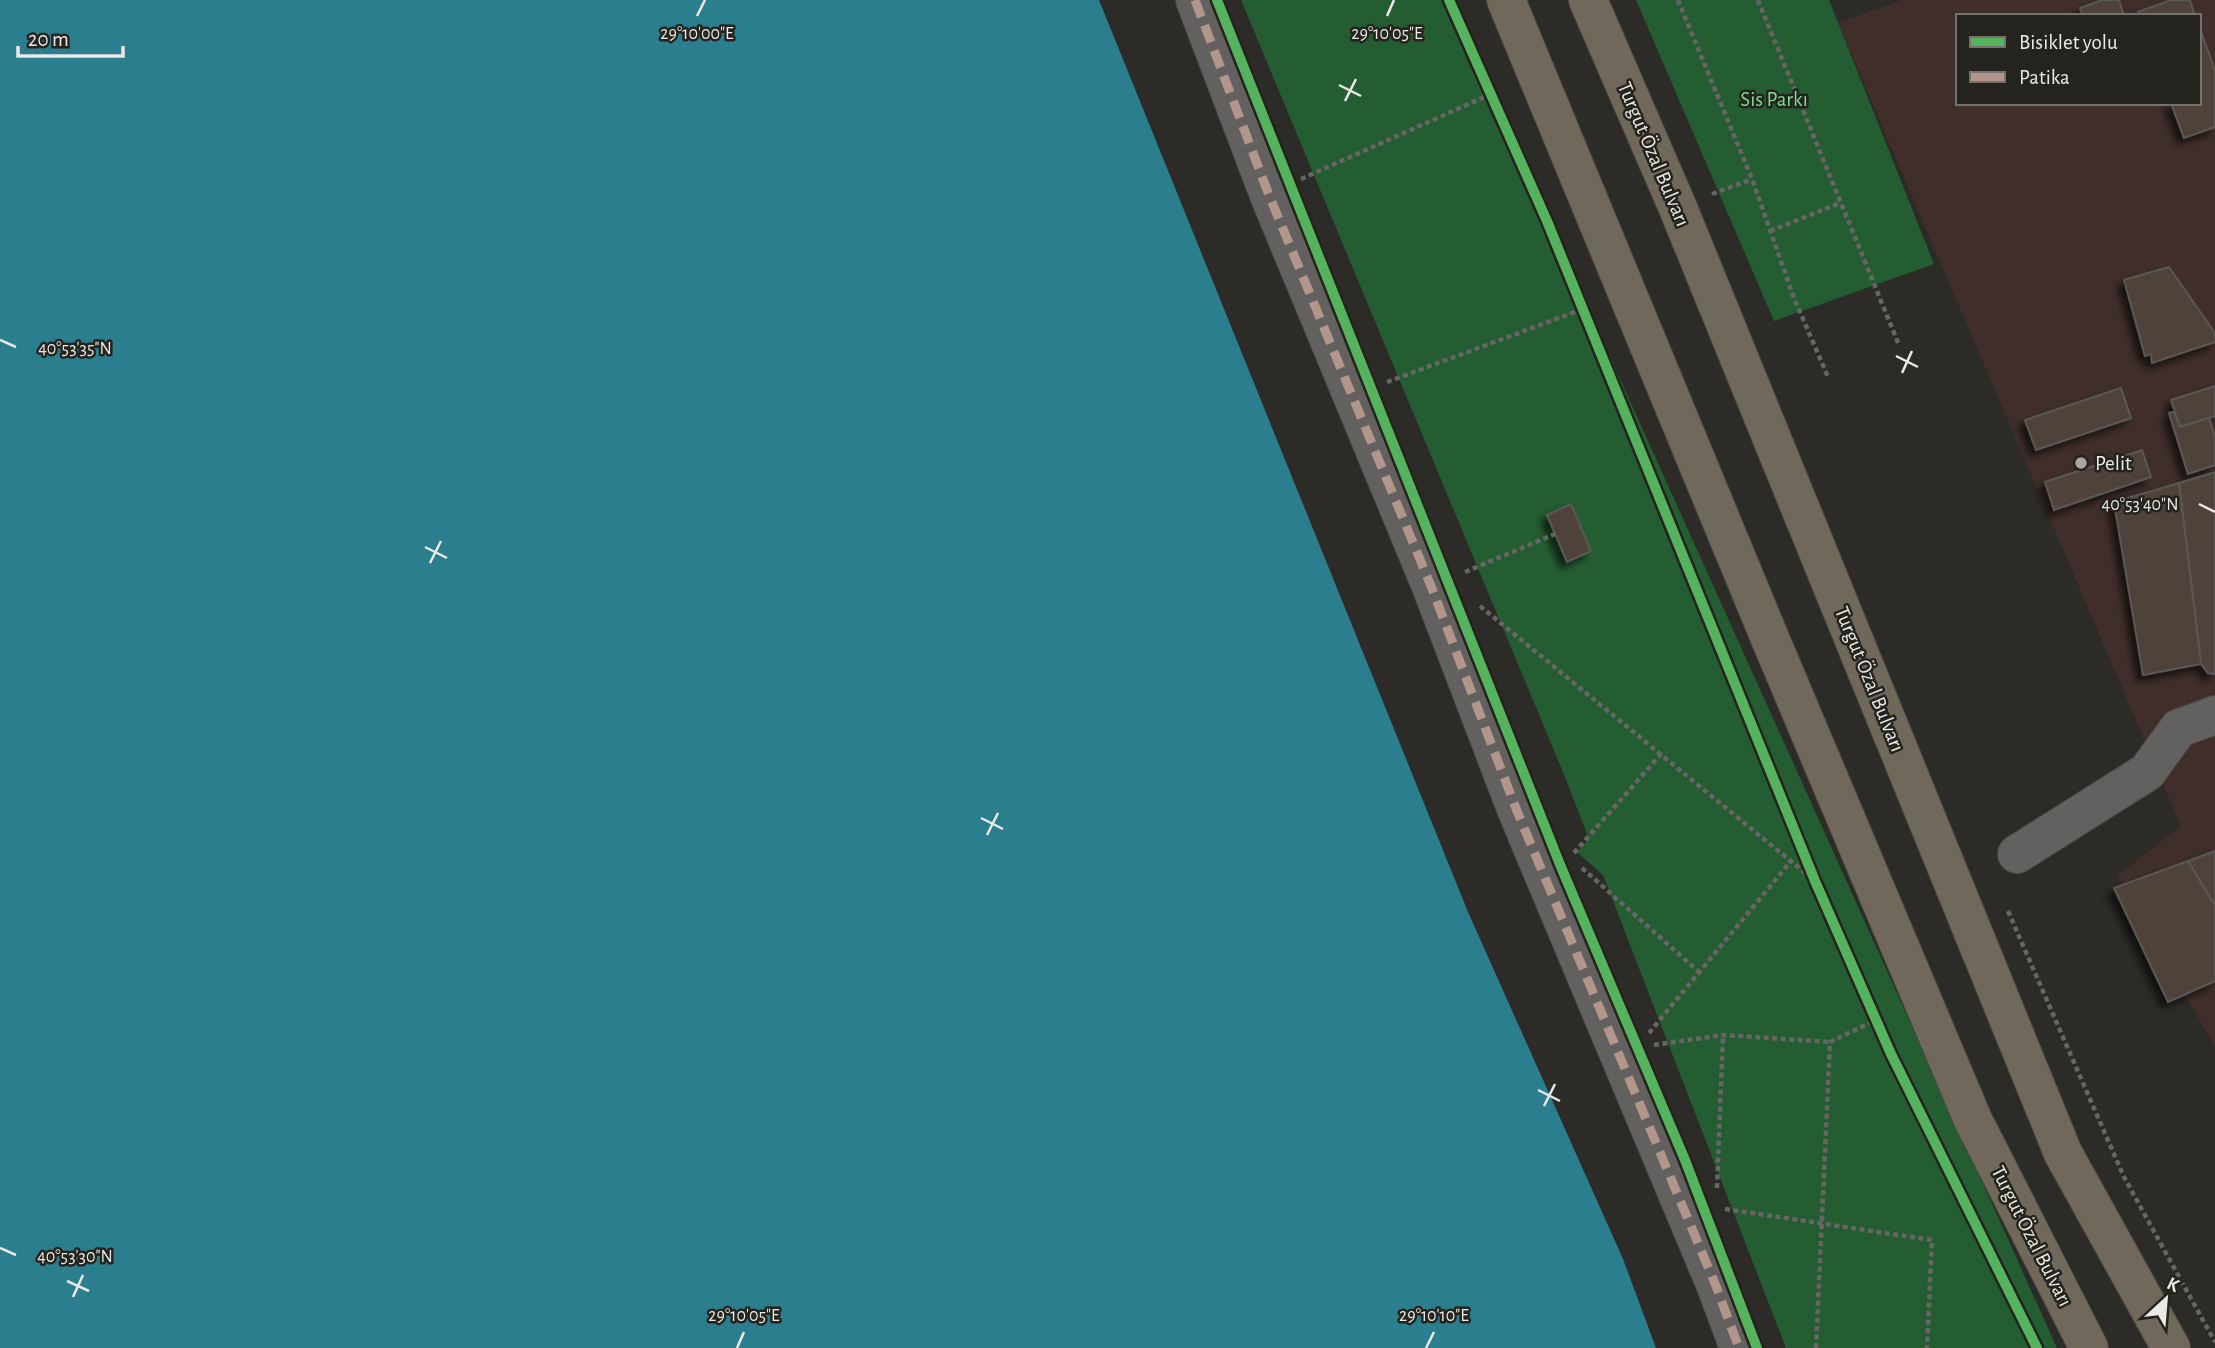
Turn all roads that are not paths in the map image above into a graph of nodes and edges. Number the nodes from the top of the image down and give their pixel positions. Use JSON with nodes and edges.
{"nodes":[{"id":1,"x":1195,"y":0,"type":"edge"},
{"id":2,"x":1506,"y":0,"type":"edge"},
{"id":3,"x":1588,"y":0,"type":"edge"},
{"id":4,"x":2215,"y":715,"type":"edge"},
{"id":5,"x":2017,"y":854,"type":"dead end"},
{"id":6,"x":1739,"y":1348,"type":"edge"},
{"id":7,"x":2089,"y":1348,"type":"edge"},
{"id":8,"x":2171,"y":1348,"type":"edge"}],
"edges":[{"from":1,"to":6,"type":"street"},
{"from":2,"to":7,"type":"highway","name":"Turgut Özal Bulvarı"},
{"from":3,"to":8,"type":"highway","name":"Turgut Özal Bulvarı"},
{"from":4,"to":5,"type":"street"}]}
